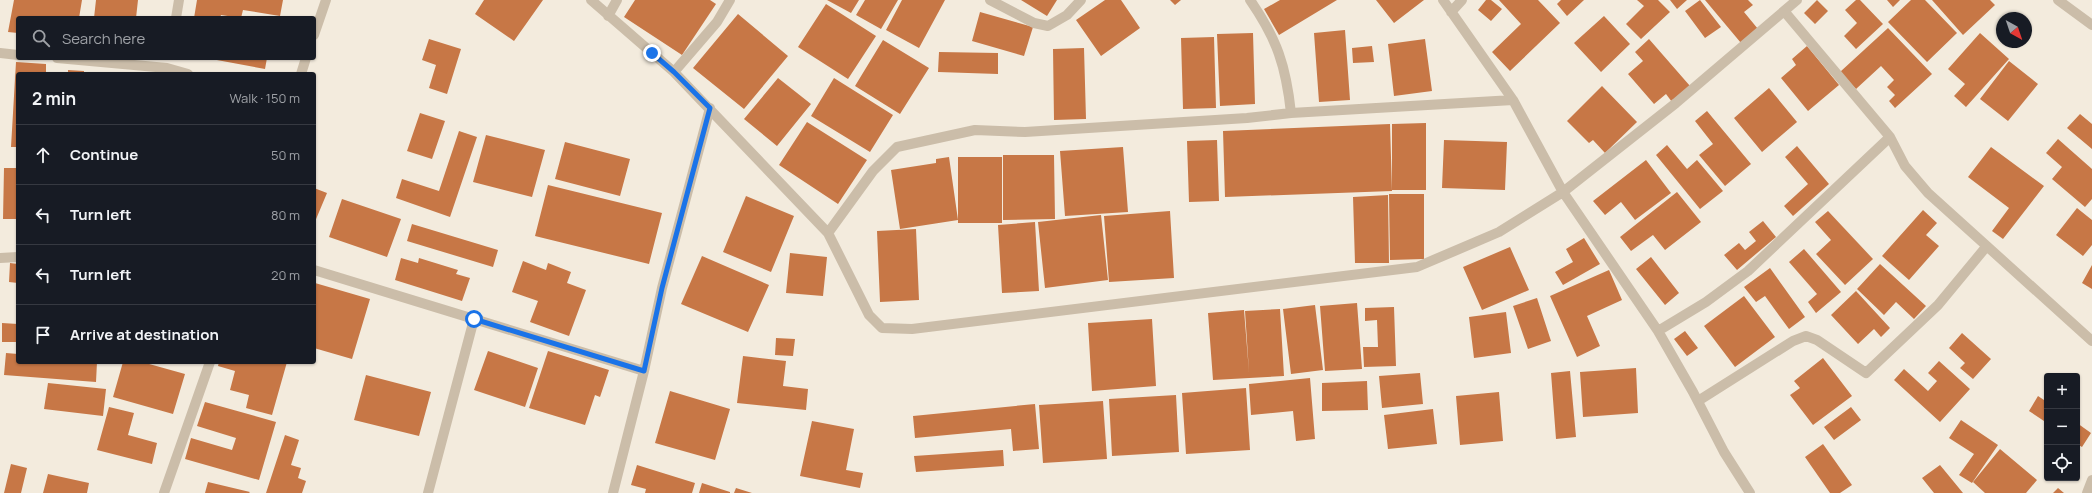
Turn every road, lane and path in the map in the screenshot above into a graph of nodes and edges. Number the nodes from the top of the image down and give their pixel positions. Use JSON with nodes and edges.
{"nodes":[{"id":1,"x":179,"y":0,"type":"edge"},
{"id":2,"x":326,"y":0,"type":"edge"},
{"id":3,"x":591,"y":0,"type":"edge"},
{"id":4,"x":617,"y":0,"type":"edge"},
{"id":5,"x":730,"y":0,"type":"edge"},
{"id":6,"x":990,"y":0,"type":"edge"},
{"id":7,"x":1081,"y":0,"type":"edge"},
{"id":8,"x":1250,"y":0,"type":"edge"},
{"id":9,"x":1443,"y":0,"type":"edge"},
{"id":10,"x":1462,"y":0,"type":"edge"},
{"id":11,"x":1797,"y":0,"type":"edge"},
{"id":12,"x":2058,"y":0,"type":"edge"},
{"id":13,"x":1784,"y":11,"type":"junction"},
{"id":14,"x":1451,"y":12,"type":"junction"},
{"id":15,"x":176,"y":16,"type":"edge"},
{"id":16,"x":608,"y":16,"type":"junction"},
{"id":17,"x":2092,"y":25,"type":"edge"},
{"id":18,"x":316,"y":29,"type":"edge"},
{"id":19,"x":0,"y":53,"type":"edge"},
{"id":20,"x":16,"y":55,"type":"edge"},
{"id":21,"x":101,"y":60,"type":"edge"},
{"id":22,"x":305,"y":60,"type":"edge"},
{"id":23,"x":168,"y":63,"type":"edge"},
{"id":24,"x":184,"y":72,"type":"edge"},
{"id":25,"x":302,"y":72,"type":"edge"},
{"id":26,"x":674,"y":72,"type":"junction"},
{"id":27,"x":1514,"y":100,"type":"junction"},
{"id":28,"x":710,"y":108,"type":"junction"},
{"id":29,"x":1291,"y":113,"type":"junction"},
{"id":30,"x":1890,"y":137,"type":"junction"},
{"id":31,"x":1563,"y":192,"type":"junction"},
{"id":32,"x":828,"y":233,"type":"junction"},
{"id":33,"x":1986,"y":247,"type":"junction"},
{"id":34,"x":16,"y":257,"type":"edge"},
{"id":35,"x":0,"y":258,"type":"edge"},
{"id":36,"x":316,"y":271,"type":"edge"},
{"id":37,"x":474,"y":319,"type":"junction"},
{"id":38,"x":1658,"y":331,"type":"junction"},
{"id":39,"x":2092,"y":341,"type":"edge"},
{"id":40,"x":209,"y":364,"type":"edge"},
{"id":41,"x":644,"y":371,"type":"junction"},
{"id":42,"x":1698,"y":401,"type":"junction"},
{"id":43,"x":2092,"y":480,"type":"edge"},
{"id":44,"x":164,"y":493,"type":"edge"},
{"id":45,"x":428,"y":493,"type":"edge"},
{"id":46,"x":612,"y":493,"type":"edge"},
{"id":47,"x":1750,"y":493,"type":"edge"},
{"id":48,"x":2087,"y":493,"type":"edge"}],
"edges":[{"from":1,"to":15,"type":"street"},
{"from":2,"to":18,"type":"street"},
{"from":3,"to":16,"type":"street"},
{"from":4,"to":16,"type":"street"},
{"from":5,"to":26,"type":"street"},
{"from":6,"to":7,"type":"street"},
{"from":8,"to":29,"type":"street"},
{"from":9,"to":14,"type":"street"},
{"from":10,"to":14,"type":"street"},
{"from":11,"to":13,"type":"street"},
{"from":12,"to":17,"type":"street"},
{"from":13,"to":30,"type":"street"},
{"from":13,"to":31,"type":"street"},
{"from":14,"to":27,"type":"street"},
{"from":16,"to":26,"type":"street"},
{"from":19,"to":20,"type":"street"},
{"from":21,"to":23,"type":"street"},
{"from":22,"to":25,"type":"street"},
{"from":23,"to":24,"type":"street"},
{"from":26,"to":28,"type":"street"},
{"from":27,"to":29,"type":"street"},
{"from":27,"to":31,"type":"street"},
{"from":28,"to":32,"type":"street"},
{"from":28,"to":41,"type":"street"},
{"from":29,"to":32,"type":"street"},
{"from":30,"to":33,"type":"street"},
{"from":30,"to":38,"type":"street"},
{"from":31,"to":32,"type":"street"},
{"from":31,"to":38,"type":"street"},
{"from":33,"to":39,"type":"street"},
{"from":33,"to":42,"type":"street"},
{"from":34,"to":35,"type":"street"},
{"from":36,"to":37,"type":"street"},
{"from":37,"to":41,"type":"street"},
{"from":37,"to":45,"type":"street"},
{"from":38,"to":42,"type":"street"},
{"from":40,"to":44,"type":"street"},
{"from":41,"to":46,"type":"street"},
{"from":42,"to":47,"type":"street"},
{"from":43,"to":48,"type":"street"}]}
